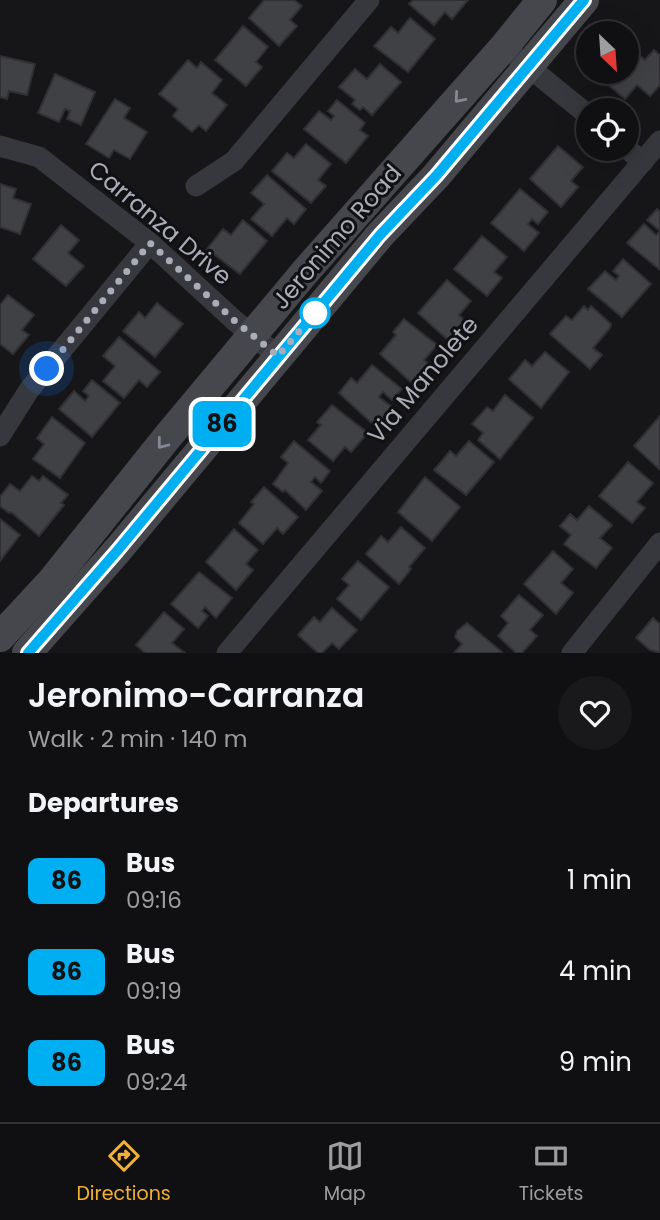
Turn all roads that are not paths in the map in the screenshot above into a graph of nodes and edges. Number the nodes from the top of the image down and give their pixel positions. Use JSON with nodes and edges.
{"nodes":[{"id":1,"x":369,"y":0,"type":"edge"},
{"id":2,"x":542,"y":0,"type":"edge"},
{"id":3,"x":584,"y":0,"type":"edge"},
{"id":4,"x":504,"y":47,"type":"junction"},
{"id":5,"x":528,"y":67,"type":"junction"},
{"id":6,"x":576,"y":105,"type":"edge"},
{"id":7,"x":660,"y":141,"type":"edge"},
{"id":8,"x":0,"y":146,"type":"edge"},
{"id":9,"x":639,"y":153,"type":"edge"},
{"id":10,"x":630,"y":161,"type":"edge"},
{"id":11,"x":196,"y":186,"type":"dead end"},
{"id":12,"x":150,"y":243,"type":"junction"},
{"id":13,"x":253,"y":335,"type":"junction"},
{"id":14,"x":278,"y":356,"type":"junction"},
{"id":15,"x":0,"y":436,"type":"edge"},
{"id":16,"x":660,"y":543,"type":"edge"},
{"id":17,"x":0,"y":637,"type":"edge"},
{"id":18,"x":27,"y":653,"type":"edge"},
{"id":19,"x":227,"y":653,"type":"edge"},
{"id":20,"x":572,"y":653,"type":"edge"}],
"edges":[{"from":1,"to":11,"type":"street"},
{"from":2,"to":4,"type":"main road","name":"Jeronimo Road"},
{"from":3,"to":5,"type":"main road","name":"Jeronimo Road"},
{"from":4,"to":5,"type":"street"},
{"from":4,"to":13,"type":"main road","name":"Jeronimo Road","one_way":true},
{"from":5,"to":6,"type":"street"},
{"from":5,"to":14,"type":"main road","name":"Jeronimo Road"},
{"from":7,"to":9,"type":"street","name":"Via Manolete"},
{"from":8,"to":12,"type":"street","name":"Carranza Drive"},
{"from":10,"to":19,"type":"street","name":"Via Manolete"},
{"from":12,"to":13,"type":"street","name":"Carranza Drive"},
{"from":12,"to":15,"type":"street"},
{"from":13,"to":14,"type":"street","name":"Carranza Drive"},
{"from":13,"to":17,"type":"main road","name":"Jeronimo Road","one_way":true},
{"from":14,"to":18,"type":"main road","name":"Jeronimo Road"},
{"from":16,"to":20,"type":"street"}]}
